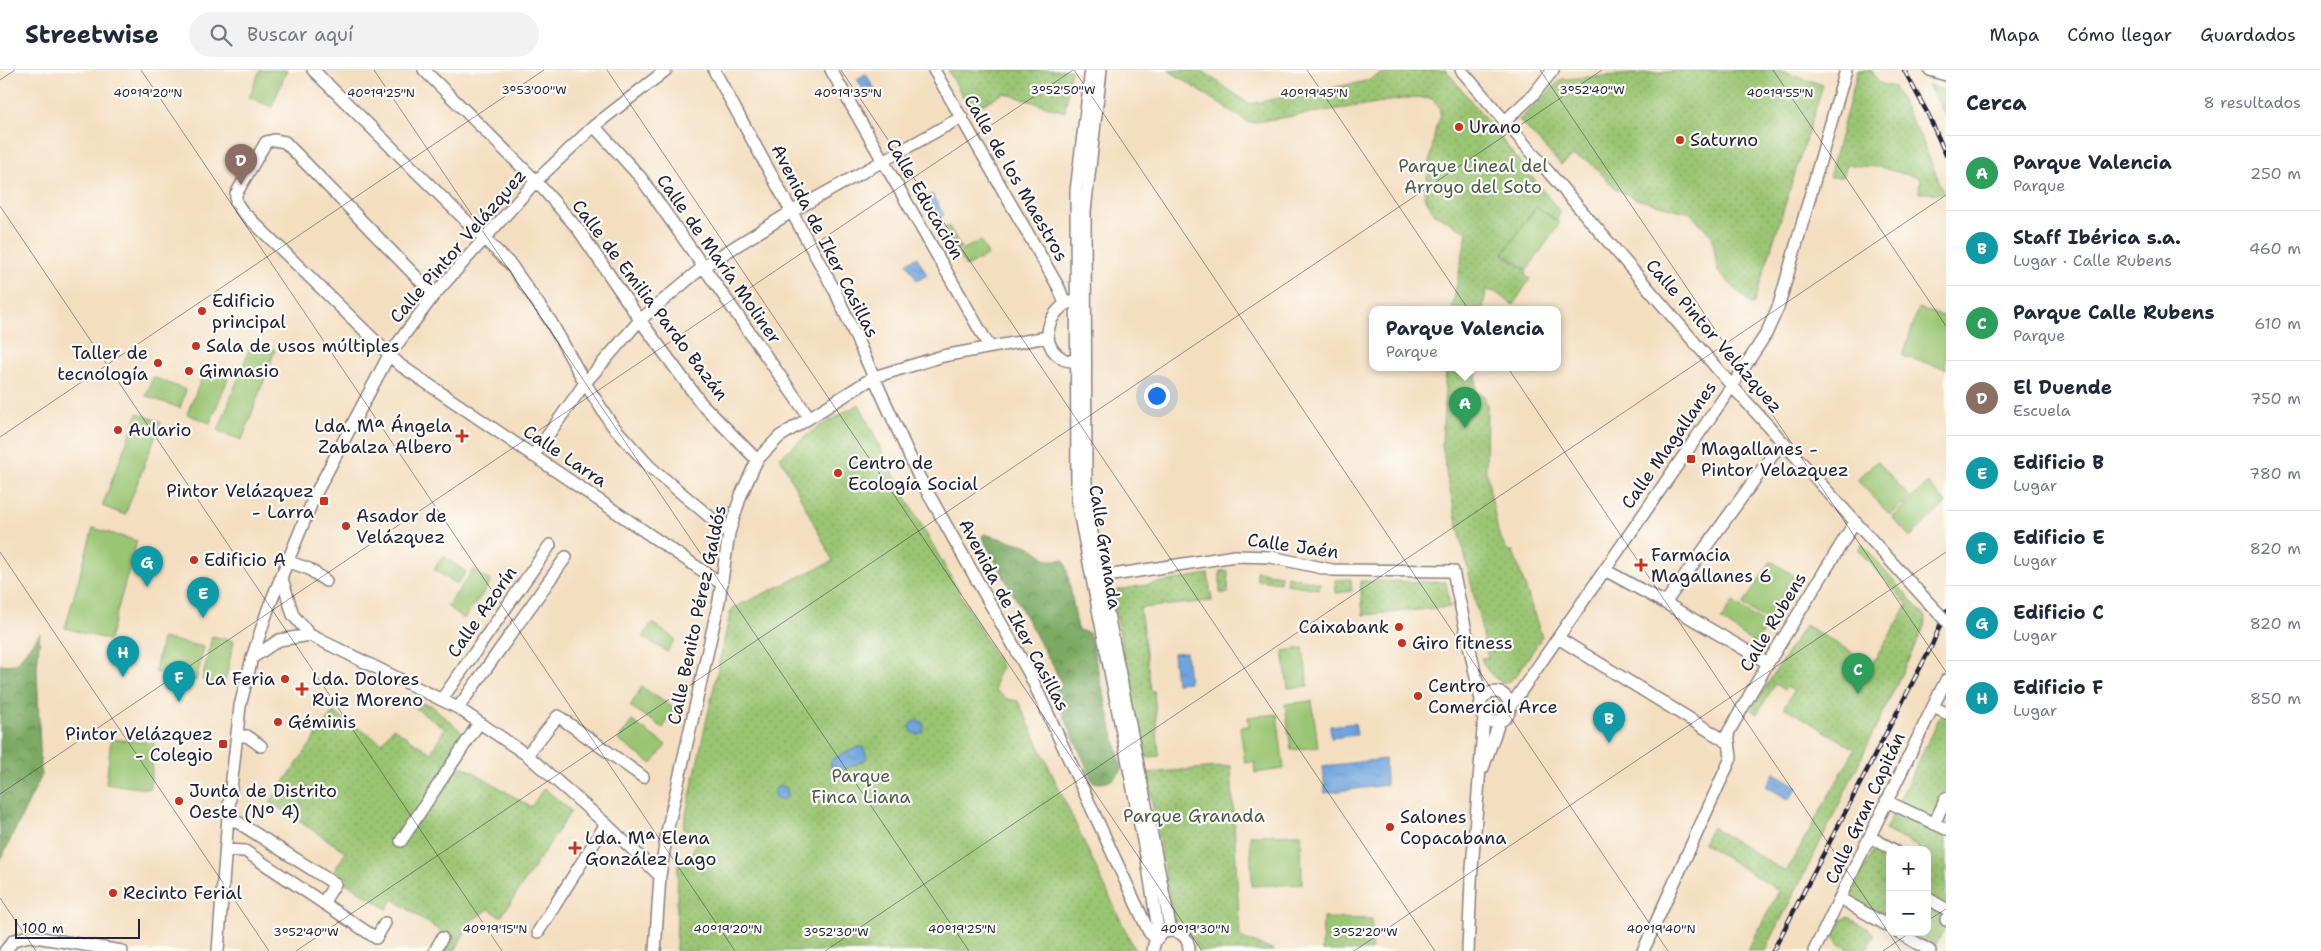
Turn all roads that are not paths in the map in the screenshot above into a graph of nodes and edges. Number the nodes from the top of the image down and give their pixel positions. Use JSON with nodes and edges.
{"nodes":[{"id":1,"x":313,"y":70,"type":"edge"},
{"id":2,"x":424,"y":70,"type":"edge"},
{"id":3,"x":666,"y":70,"type":"edge"},
{"id":4,"x":714,"y":70,"type":"edge"},
{"id":5,"x":831,"y":70,"type":"edge"},
{"id":6,"x":934,"y":70,"type":"edge"},
{"id":7,"x":1091,"y":70,"type":"edge"},
{"id":8,"x":1100,"y":70,"type":"edge"},
{"id":9,"x":1461,"y":70,"type":"edge"},
{"id":10,"x":1553,"y":70,"type":"edge"},
{"id":11,"x":1846,"y":70,"type":"edge"},
{"id":12,"x":1930,"y":70,"type":"edge"},
{"id":13,"x":1946,"y":75,"type":"edge"},
{"id":14,"x":962,"y":117,"type":"junction"},
{"id":15,"x":1504,"y":122,"type":"junction"},
{"id":16,"x":594,"y":126,"type":"junction"},
{"id":17,"x":883,"y":162,"type":"junction"},
{"id":18,"x":536,"y":181,"type":"junction"},
{"id":19,"x":791,"y":212,"type":"junction"},
{"id":20,"x":484,"y":238,"type":"junction"},
{"id":21,"x":704,"y":266,"type":"junction"},
{"id":22,"x":434,"y":295,"type":"junction"},
{"id":23,"x":1070,"y":302,"type":"junction"},
{"id":24,"x":640,"y":320,"type":"junction"},
{"id":25,"x":1047,"y":337,"type":"junction"},
{"id":26,"x":989,"y":346,"type":"junction"},
{"id":27,"x":389,"y":355,"type":"junction"},
{"id":28,"x":1080,"y":361,"type":"junction"},
{"id":29,"x":874,"y":378,"type":"junction"},
{"id":30,"x":585,"y":383,"type":"junction"},
{"id":31,"x":1732,"y":386,"type":"junction"},
{"id":32,"x":809,"y":417,"type":"junction"},
{"id":33,"x":1782,"y":442,"type":"junction"},
{"id":34,"x":533,"y":456,"type":"junction"},
{"id":35,"x":757,"y":460,"type":"junction"},
{"id":36,"x":1855,"y":522,"type":"junction"},
{"id":37,"x":729,"y":533,"type":"junction"},
{"id":38,"x":550,"y":545,"type":"dead end"},
{"id":39,"x":566,"y":557,"type":"dead end"},
{"id":40,"x":287,"y":561,"type":"junction"},
{"id":41,"x":1605,"y":570,"type":"junction"},
{"id":42,"x":281,"y":576,"type":"junction"},
{"id":43,"x":1100,"y":576,"type":"junction"},
{"id":44,"x":326,"y":581,"type":"dead end"},
{"id":45,"x":722,"y":584,"type":"junction"},
{"id":46,"x":1665,"y":603,"type":"junction"},
{"id":47,"x":268,"y":609,"type":"junction"},
{"id":48,"x":293,"y":615,"type":"junction"},
{"id":49,"x":1946,"y":620,"type":"edge"},
{"id":50,"x":261,"y":629,"type":"junction"},
{"id":51,"x":310,"y":635,"type":"junction"},
{"id":52,"x":1558,"y":638,"type":"junction"},
{"id":53,"x":284,"y":639,"type":"junction"},
{"id":54,"x":252,"y":658,"type":"junction"},
{"id":55,"x":1768,"y":663,"type":"junction"},
{"id":56,"x":1474,"y":665,"type":"junction"},
{"id":57,"x":1528,"y":680,"type":"junction"},
{"id":58,"x":1946,"y":680,"type":"edge"},
{"id":59,"x":1498,"y":693,"type":"junction"},
{"id":60,"x":442,"y":699,"type":"junction"},
{"id":61,"x":1481,"y":700,"type":"junction"},
{"id":62,"x":1933,"y":706,"type":"junction"},
{"id":63,"x":458,"y":708,"type":"junction"},
{"id":64,"x":1510,"y":708,"type":"junction"},
{"id":65,"x":1946,"y":713,"type":"edge"},
{"id":66,"x":1484,"y":717,"type":"junction"},
{"id":67,"x":1500,"y":720,"type":"junction"},
{"id":68,"x":479,"y":723,"type":"junction"},
{"id":69,"x":237,"y":735,"type":"junction"},
{"id":70,"x":1729,"y":743,"type":"junction"},
{"id":71,"x":261,"y":746,"type":"dead end"},
{"id":72,"x":527,"y":755,"type":"junction"},
{"id":73,"x":643,"y":777,"type":"dead end"},
{"id":74,"x":1478,"y":782,"type":"junction"},
{"id":75,"x":1946,"y":798,"type":"edge"},
{"id":76,"x":1886,"y":801,"type":"junction"},
{"id":77,"x":228,"y":816,"type":"junction"},
{"id":78,"x":606,"y":824,"type":"junction"},
{"id":79,"x":1934,"y":824,"type":"junction"},
{"id":80,"x":1946,"y":829,"type":"edge"},
{"id":81,"x":1870,"y":837,"type":"junction"},
{"id":82,"x":401,"y":841,"type":"dead end"},
{"id":83,"x":1887,"y":846,"type":"edge"},
{"id":84,"x":226,"y":850,"type":"junction"},
{"id":85,"x":660,"y":876,"type":"junction"},
{"id":86,"x":1841,"y":899,"type":"junction"},
{"id":87,"x":1931,"y":900,"type":"edge"},
{"id":88,"x":323,"y":903,"type":"junction"},
{"id":89,"x":1946,"y":909,"type":"edge"},
{"id":90,"x":385,"y":923,"type":"dead end"},
{"id":91,"x":1886,"y":925,"type":"edge"},
{"id":92,"x":538,"y":932,"type":"dead end"},
{"id":93,"x":1162,"y":935,"type":"junction"},
{"id":94,"x":1905,"y":936,"type":"edge"},
{"id":95,"x":442,"y":938,"type":"dead end"},
{"id":96,"x":216,"y":949,"type":"edge"},
{"id":97,"x":5,"y":951,"type":"edge"},
{"id":98,"x":122,"y":951,"type":"edge"},
{"id":99,"x":435,"y":951,"type":"edge"},
{"id":100,"x":655,"y":951,"type":"edge"},
{"id":101,"x":1153,"y":951,"type":"edge"},
{"id":102,"x":1189,"y":951,"type":"edge"},
{"id":103,"x":1468,"y":951,"type":"edge"},
{"id":104,"x":1643,"y":951,"type":"edge"},
{"id":105,"x":1814,"y":951,"type":"edge"},
{"id":106,"x":1930,"y":951,"type":"edge"}],
"edges":[{"from":1,"to":20,"type":"street"},
{"from":2,"to":18,"type":"street","name":"Calle de Emilia Pardo Bazán"},
{"from":3,"to":16,"type":"street","name":"Calle Pintor Velázquez"},
{"from":4,"to":19,"type":"street","name":"Avenida de Iker Casillas"},
{"from":5,"to":17,"type":"street","name":"Calle Educación"},
{"from":6,"to":14,"type":"street","name":"Calle de los Maestros"},
{"from":7,"to":23,"type":"street","name":"Calle Granada"},
{"from":8,"to":28,"type":"street","name":"Calle Granada"},
{"from":9,"to":15,"type":"street","name":"Calle Pintor Velázquez"},
{"from":10,"to":15,"type":"street"},
{"from":11,"to":31,"type":"street","name":"Calle Magallanes"},
{"from":12,"to":13,"type":"street"},
{"from":14,"to":17,"type":"street"},
{"from":14,"to":23,"type":"street","name":"Calle de los Maestros"},
{"from":15,"to":31,"type":"street","name":"Calle Pintor Velázquez"},
{"from":16,"to":18,"type":"street","name":"Calle Pintor Velázquez"},
{"from":16,"to":21,"type":"street","name":"Calle de María Moliner"},
{"from":17,"to":19,"type":"street"},
{"from":17,"to":26,"type":"street","name":"Calle Educación"},
{"from":18,"to":20,"type":"street","name":"Calle Pintor Velázquez"},
{"from":18,"to":24,"type":"street","name":"Calle de Emilia Pardo Bazán"},
{"from":19,"to":21,"type":"street"},
{"from":19,"to":29,"type":"street","name":"Avenida de Iker Casillas"},
{"from":20,"to":22,"type":"street","name":"Calle Pintor Velázquez"},
{"from":20,"to":30,"type":"street"},
{"from":21,"to":24,"type":"street"},
{"from":21,"to":32,"type":"street","name":"Calle de María Moliner"},
{"from":22,"to":27,"type":"street","name":"Calle Pintor Velázquez"},
{"from":22,"to":27,"type":"street","name":"Calle Larra"},
{"from":23,"to":25,"type":"street"},
{"from":23,"to":28,"type":"street","name":"Calle Granada"},
{"from":24,"to":30,"type":"street"},
{"from":24,"to":35,"type":"street","name":"Calle de Emilia Pardo Bazán"},
{"from":25,"to":26,"type":"street","name":"Calle Benito Pérez Galdós"},
{"from":25,"to":28,"type":"street"},
{"from":26,"to":29,"type":"street","name":"Calle Benito Pérez Galdós"},
{"from":27,"to":34,"type":"street","name":"Calle Larra"},
{"from":27,"to":40,"type":"street","name":"Calle Pintor Velázquez"},
{"from":28,"to":43,"type":"street","name":"Calle Granada"},
{"from":28,"to":93,"type":"street","name":"Calle Granada"},
{"from":29,"to":32,"type":"street","name":"Calle Benito Pérez Galdós"},
{"from":29,"to":93,"type":"street","name":"Avenida de Iker Casillas"},
{"from":30,"to":34,"type":"street"},
{"from":30,"to":37,"type":"street"},
{"from":31,"to":33,"type":"street","name":"Calle Pintor Velázquez"},
{"from":31,"to":41,"type":"street","name":"Calle Magallanes"},
{"from":32,"to":35,"type":"street","name":"Calle Benito Pérez Galdós"},
{"from":33,"to":36,"type":"street","name":"Calle Pintor Velázquez"},
{"from":33,"to":46,"type":"street"},
{"from":34,"to":45,"type":"street","name":"Calle Larra"},
{"from":35,"to":37,"type":"street","name":"Calle Benito Pérez Galdós"},
{"from":36,"to":49,"type":"street","name":"Calle Pintor Velázquez","bridge":true},
{"from":36,"to":55,"type":"street","name":"Calle Rubens"},
{"from":37,"to":45,"type":"street","name":"Calle Benito Pérez Galdós"},
{"from":38,"to":60,"type":"street","name":"Calle Azorín"},
{"from":39,"to":63,"type":"street","name":"Calle Azorín"},
{"from":40,"to":42,"type":"street","name":"Calle Pintor Velázquez"},
{"from":40,"to":44,"type":"street"},
{"from":41,"to":46,"type":"street"},
{"from":41,"to":52,"type":"street","name":"Calle Magallanes"},
{"from":42,"to":47,"type":"street","name":"Calle Pintor Velázquez"},
{"from":42,"to":48,"type":"street"},
{"from":43,"to":56,"type":"street","name":"Calle Jaén"},
{"from":43,"to":93,"type":"street","name":"Calle Granada"},
{"from":45,"to":85,"type":"street","name":"Calle Benito Pérez Galdós"},
{"from":46,"to":55,"type":"street"},
{"from":47,"to":48,"type":"street"},
{"from":47,"to":50,"type":"street","name":"Calle Pintor Velázquez"},
{"from":48,"to":51,"type":"street"},
{"from":48,"to":53,"type":"street"},
{"from":50,"to":53,"type":"street"},
{"from":50,"to":54,"type":"street","name":"Calle Pintor Velázquez"},
{"from":51,"to":53,"type":"street"},
{"from":51,"to":60,"type":"street"},
{"from":52,"to":57,"type":"street","name":"Calle Magallanes"},
{"from":52,"to":70,"type":"street"},
{"from":53,"to":54,"type":"street"},
{"from":54,"to":69,"type":"street","name":"Calle Pintor Velázquez"},
{"from":55,"to":70,"type":"street","name":"Calle Rubens"},
{"from":56,"to":59,"type":"street"},
{"from":56,"to":61,"type":"street"},
{"from":57,"to":59,"type":"street","name":"Calle Magallanes"},
{"from":57,"to":64,"type":"street","name":"Calle Magallanes"},
{"from":58,"to":62,"type":"street","name":"Calle Gran Capitán"},
{"from":59,"to":61,"type":"street"},
{"from":59,"to":64,"type":"street"},
{"from":60,"to":63,"type":"street"},
{"from":61,"to":66,"type":"street"},
{"from":62,"to":65,"type":"street"},
{"from":62,"to":76,"type":"street","name":"Calle Gran Capitán"},
{"from":63,"to":68,"type":"street"},
{"from":64,"to":67,"type":"street"},
{"from":66,"to":67,"type":"street"},
{"from":66,"to":74,"type":"street"},
{"from":67,"to":74,"type":"street"},
{"from":68,"to":72,"type":"street"},
{"from":68,"to":82,"type":"street"},
{"from":69,"to":71,"type":"street"},
{"from":69,"to":77,"type":"street","name":"Calle Pintor Velázquez"},
{"from":70,"to":104,"type":"street","name":"Calle Rubens"},
{"from":72,"to":73,"type":"street"},
{"from":72,"to":78,"type":"street"},
{"from":74,"to":103,"type":"street"},
{"from":75,"to":79,"type":"street"},
{"from":76,"to":79,"type":"street"},
{"from":76,"to":81,"type":"street","name":"Calle Gran Capitán"},
{"from":77,"to":84,"type":"street","name":"Calle Pintor Velázquez"},
{"from":77,"to":88,"type":"street"},
{"from":78,"to":85,"type":"street"},
{"from":78,"to":92,"type":"street"},
{"from":79,"to":80,"type":"street"},
{"from":81,"to":83,"type":"street"},
{"from":81,"to":86,"type":"street","name":"Calle Gran Capitán"},
{"from":84,"to":88,"type":"street"},
{"from":84,"to":96,"type":"street","name":"Calle Pintor Velázquez"},
{"from":85,"to":100,"type":"street","name":"Calle Benito Pérez Galdós"},
{"from":86,"to":91,"type":"street"},
{"from":86,"to":105,"type":"street","name":"Calle Gran Capitán"},
{"from":87,"to":89,"type":"street"},
{"from":88,"to":90,"type":"street"},
{"from":93,"to":101,"type":"street"},
{"from":93,"to":102,"type":"street","name":"Avenida de Iker Casillas"},
{"from":94,"to":106,"type":"street"},
{"from":95,"to":99,"type":"street"},
{"from":97,"to":98,"type":"street"}]}
